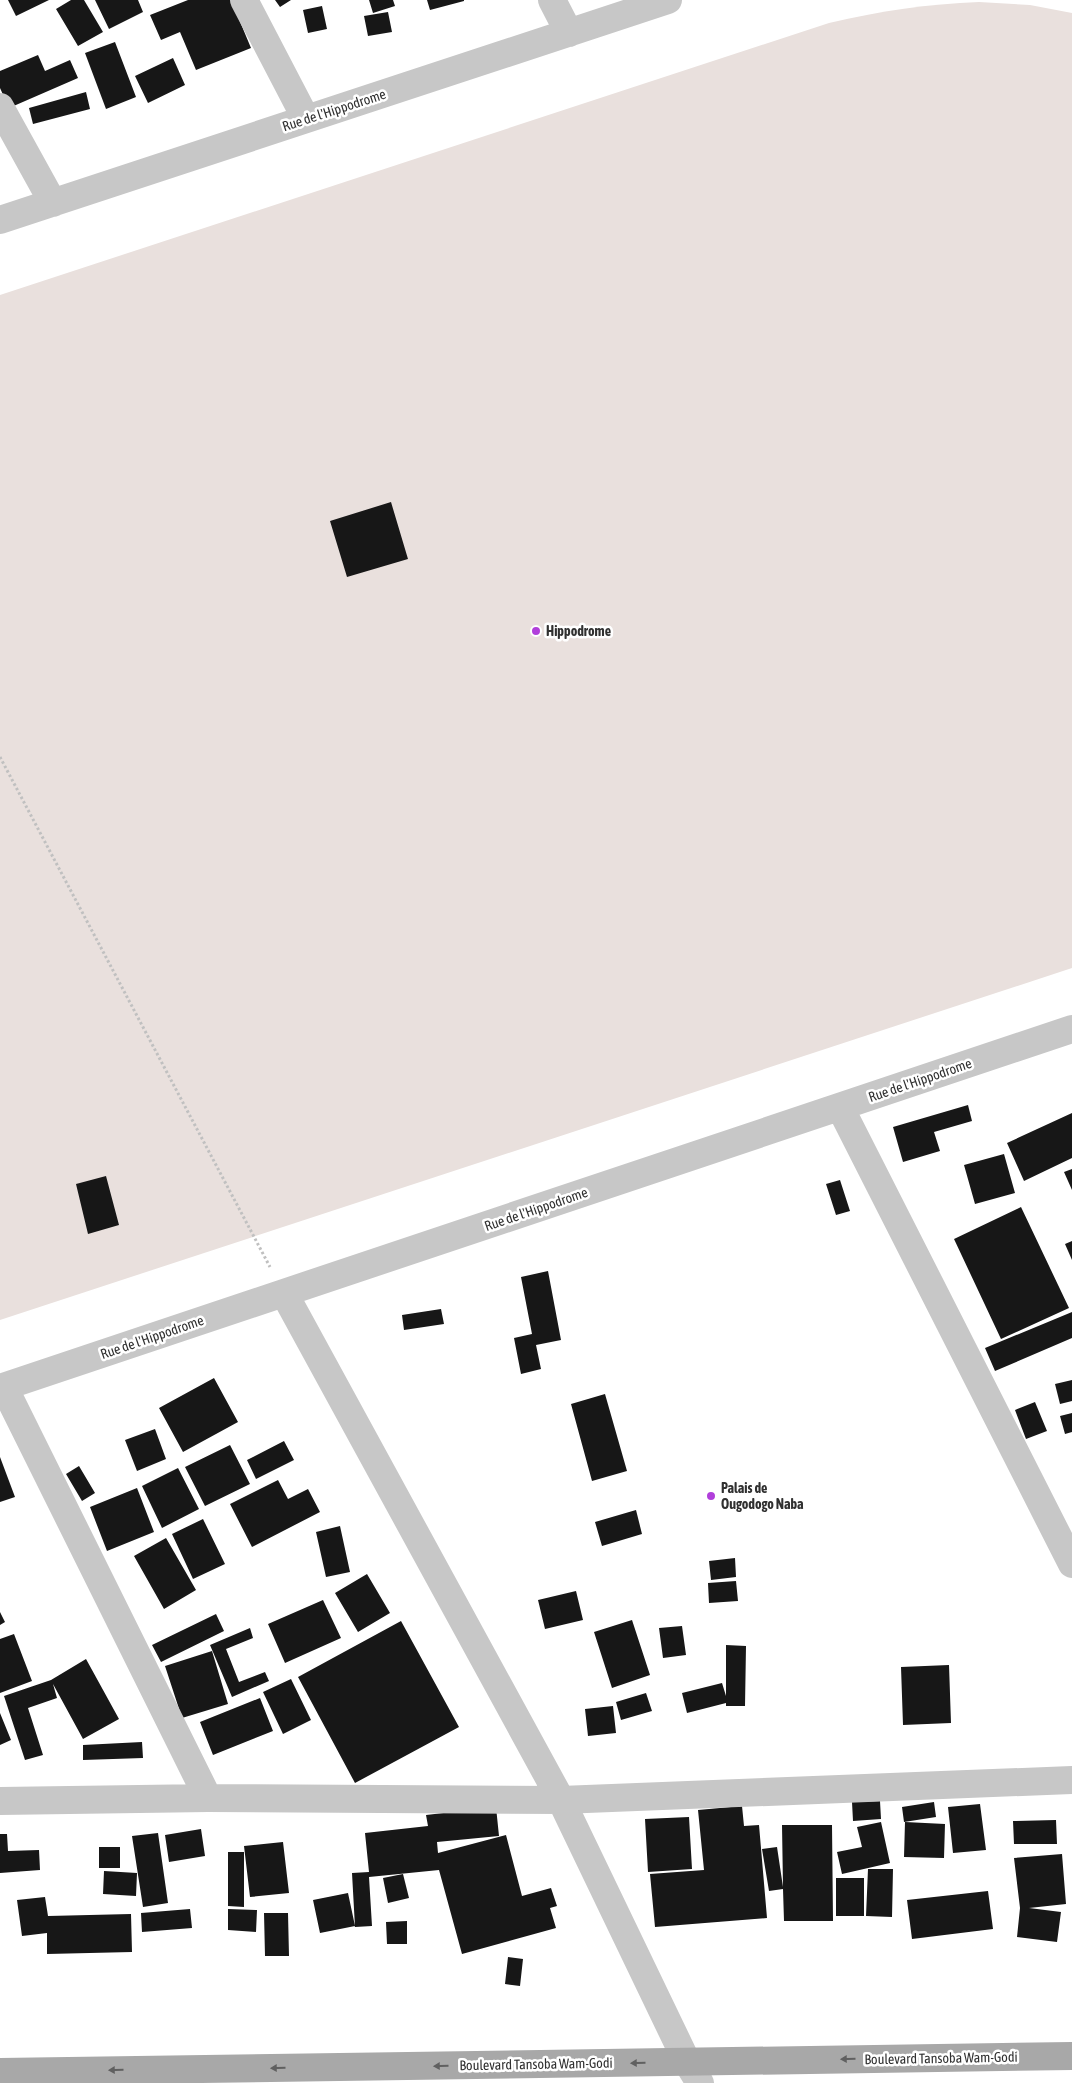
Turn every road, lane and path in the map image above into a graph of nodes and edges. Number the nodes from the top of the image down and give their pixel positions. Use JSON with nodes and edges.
{"nodes":[{"id":1,"x":244,"y":0,"type":"edge"},
{"id":2,"x":552,"y":0,"type":"edge"},
{"id":3,"x":668,"y":0,"type":"edge"},
{"id":4,"x":569,"y":33,"type":"junction"},
{"id":5,"x":0,"y":107,"type":"edge"},
{"id":6,"x":306,"y":119,"type":"junction"},
{"id":7,"x":54,"y":203,"type":"junction"},
{"id":8,"x":0,"y":220,"type":"edge"},
{"id":9,"x":0,"y":757,"type":"edge"},
{"id":10,"x":1072,"y":1029,"type":"edge"},
{"id":11,"x":840,"y":1106,"type":"junction"},
{"id":12,"x":284,"y":1293,"type":"junction"},
{"id":13,"x":2,"y":1388,"type":"edge"},
{"id":14,"x":1072,"y":1564,"type":"edge"},
{"id":15,"x":1072,"y":1780,"type":"edge"},
{"id":16,"x":208,"y":1798,"type":"junction"},
{"id":17,"x":561,"y":1800,"type":"junction"},
{"id":18,"x":0,"y":1801,"type":"edge"},
{"id":19,"x":1072,"y":2056,"type":"edge"},
{"id":20,"x":0,"y":2072,"type":"edge"},
{"id":21,"x":694,"y":2073,"type":"edge"}],
"edges":[{"from":1,"to":6,"type":"street"},
{"from":2,"to":4,"type":"street"},
{"from":3,"to":4,"type":"street","name":"Rue de l'Hippodrome"},
{"from":4,"to":6,"type":"street","name":"Rue de l'Hippodrome"},
{"from":5,"to":7,"type":"street"},
{"from":6,"to":7,"type":"street","name":"Rue de l'Hippodrome"},
{"from":7,"to":8,"type":"street","name":"Rue de l'Hippodrome"},
{"from":9,"to":12,"type":"path"},
{"from":10,"to":11,"type":"street","name":"Rue de l'Hippodrome"},
{"from":11,"to":12,"type":"street","name":"Rue de l'Hippodrome"},
{"from":11,"to":14,"type":"street"},
{"from":12,"to":13,"type":"street","name":"Rue de l'Hippodrome"},
{"from":12,"to":17,"type":"street"},
{"from":13,"to":16,"type":"street"},
{"from":15,"to":17,"type":"street"},
{"from":16,"to":17,"type":"street"},
{"from":16,"to":18,"type":"street"},
{"from":17,"to":21,"type":"street"},
{"from":19,"to":21,"type":"main road","name":"Boulevard Tansoba Wam-Godi","one_way":true},
{"from":21,"to":20,"type":"main road","name":"Boulevard Tansoba Wam-Godi","one_way":true}]}
